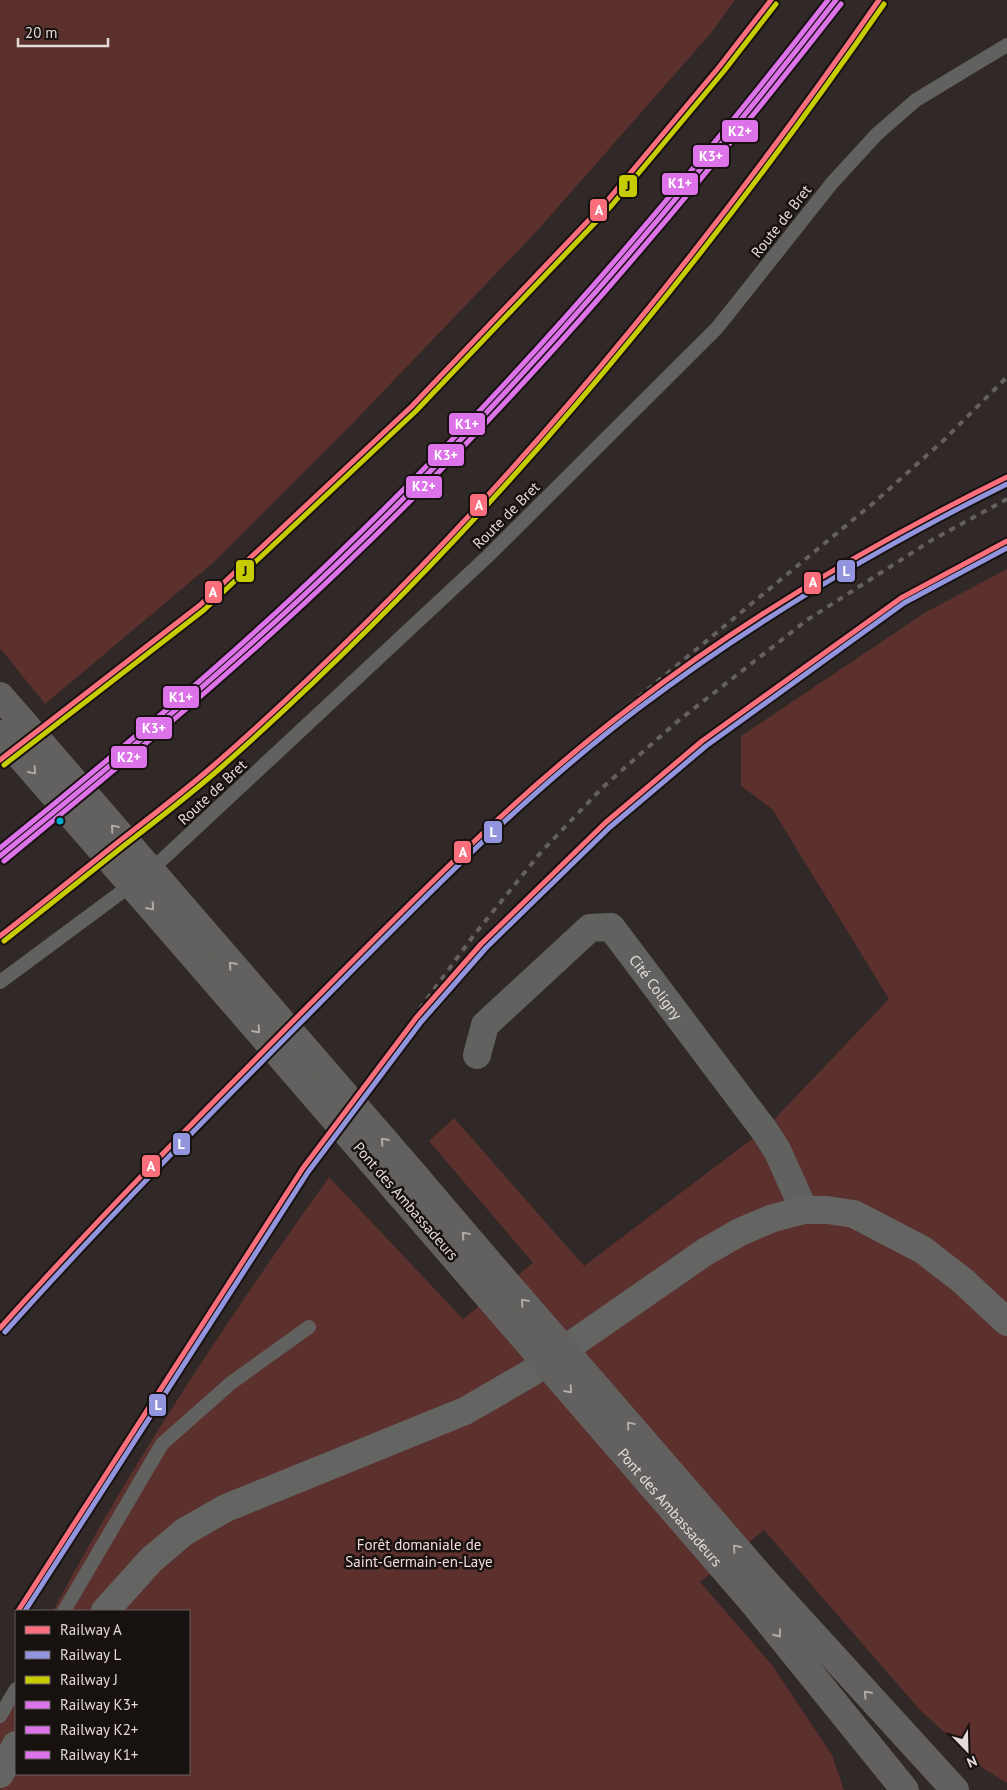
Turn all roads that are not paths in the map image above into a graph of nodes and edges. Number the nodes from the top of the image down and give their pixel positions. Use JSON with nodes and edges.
{"nodes":[{"id":1,"x":1007,"y":44,"type":"edge"},
{"id":2,"x":0,"y":696,"type":"edge"},
{"id":3,"x":7,"y":728,"type":"edge"},
{"id":4,"x":0,"y":982,"type":"edge"},
{"id":5,"x":477,"y":1055,"type":"dead end"},
{"id":6,"x":804,"y":1210,"type":"junction"},
{"id":7,"x":1007,"y":1322,"type":"edge"},
{"id":8,"x":309,"y":1327,"type":"dead end"},
{"id":9,"x":759,"y":1592,"type":"junction"},
{"id":10,"x":65,"y":1610,"type":"edge"},
{"id":11,"x":106,"y":1610,"type":"edge"},
{"id":12,"x":805,"y":1668,"type":"junction"},
{"id":13,"x":15,"y":1691,"type":"edge"},
{"id":14,"x":0,"y":1716,"type":"edge"},
{"id":15,"x":901,"y":1729,"type":"junction"},
{"id":16,"x":15,"y":1747,"type":"edge"},
{"id":17,"x":0,"y":1774,"type":"edge"},
{"id":18,"x":882,"y":1790,"type":"edge"},
{"id":19,"x":904,"y":1790,"type":"edge"},
{"id":20,"x":955,"y":1790,"type":"edge"},
{"id":21,"x":967,"y":1790,"type":"edge"}],
"edges":[{"from":1,"to":4,"type":"lane","name":"Route de Bret"},
{"from":2,"to":3,"type":"main road","name":"Pont des Ambassadeurs"},
{"from":3,"to":9,"type":"main road","name":"Pont des Ambassadeurs","bridge":true},
{"from":5,"to":6,"type":"street","name":"Cité Coligny"},
{"from":6,"to":7,"type":"street"},
{"from":6,"to":11,"type":"street"},
{"from":8,"to":10,"type":"lane"},
{"from":9,"to":12,"type":"main road","one_way":true},
{"from":15,"to":9,"type":"main road","one_way":true},
{"from":12,"to":18,"type":"main road"},
{"from":12,"to":19,"type":"main road"},
{"from":13,"to":14,"type":"lane"},
{"from":15,"to":20,"type":"main road"},
{"from":15,"to":21,"type":"main road"},
{"from":16,"to":17,"type":"street"}]}
